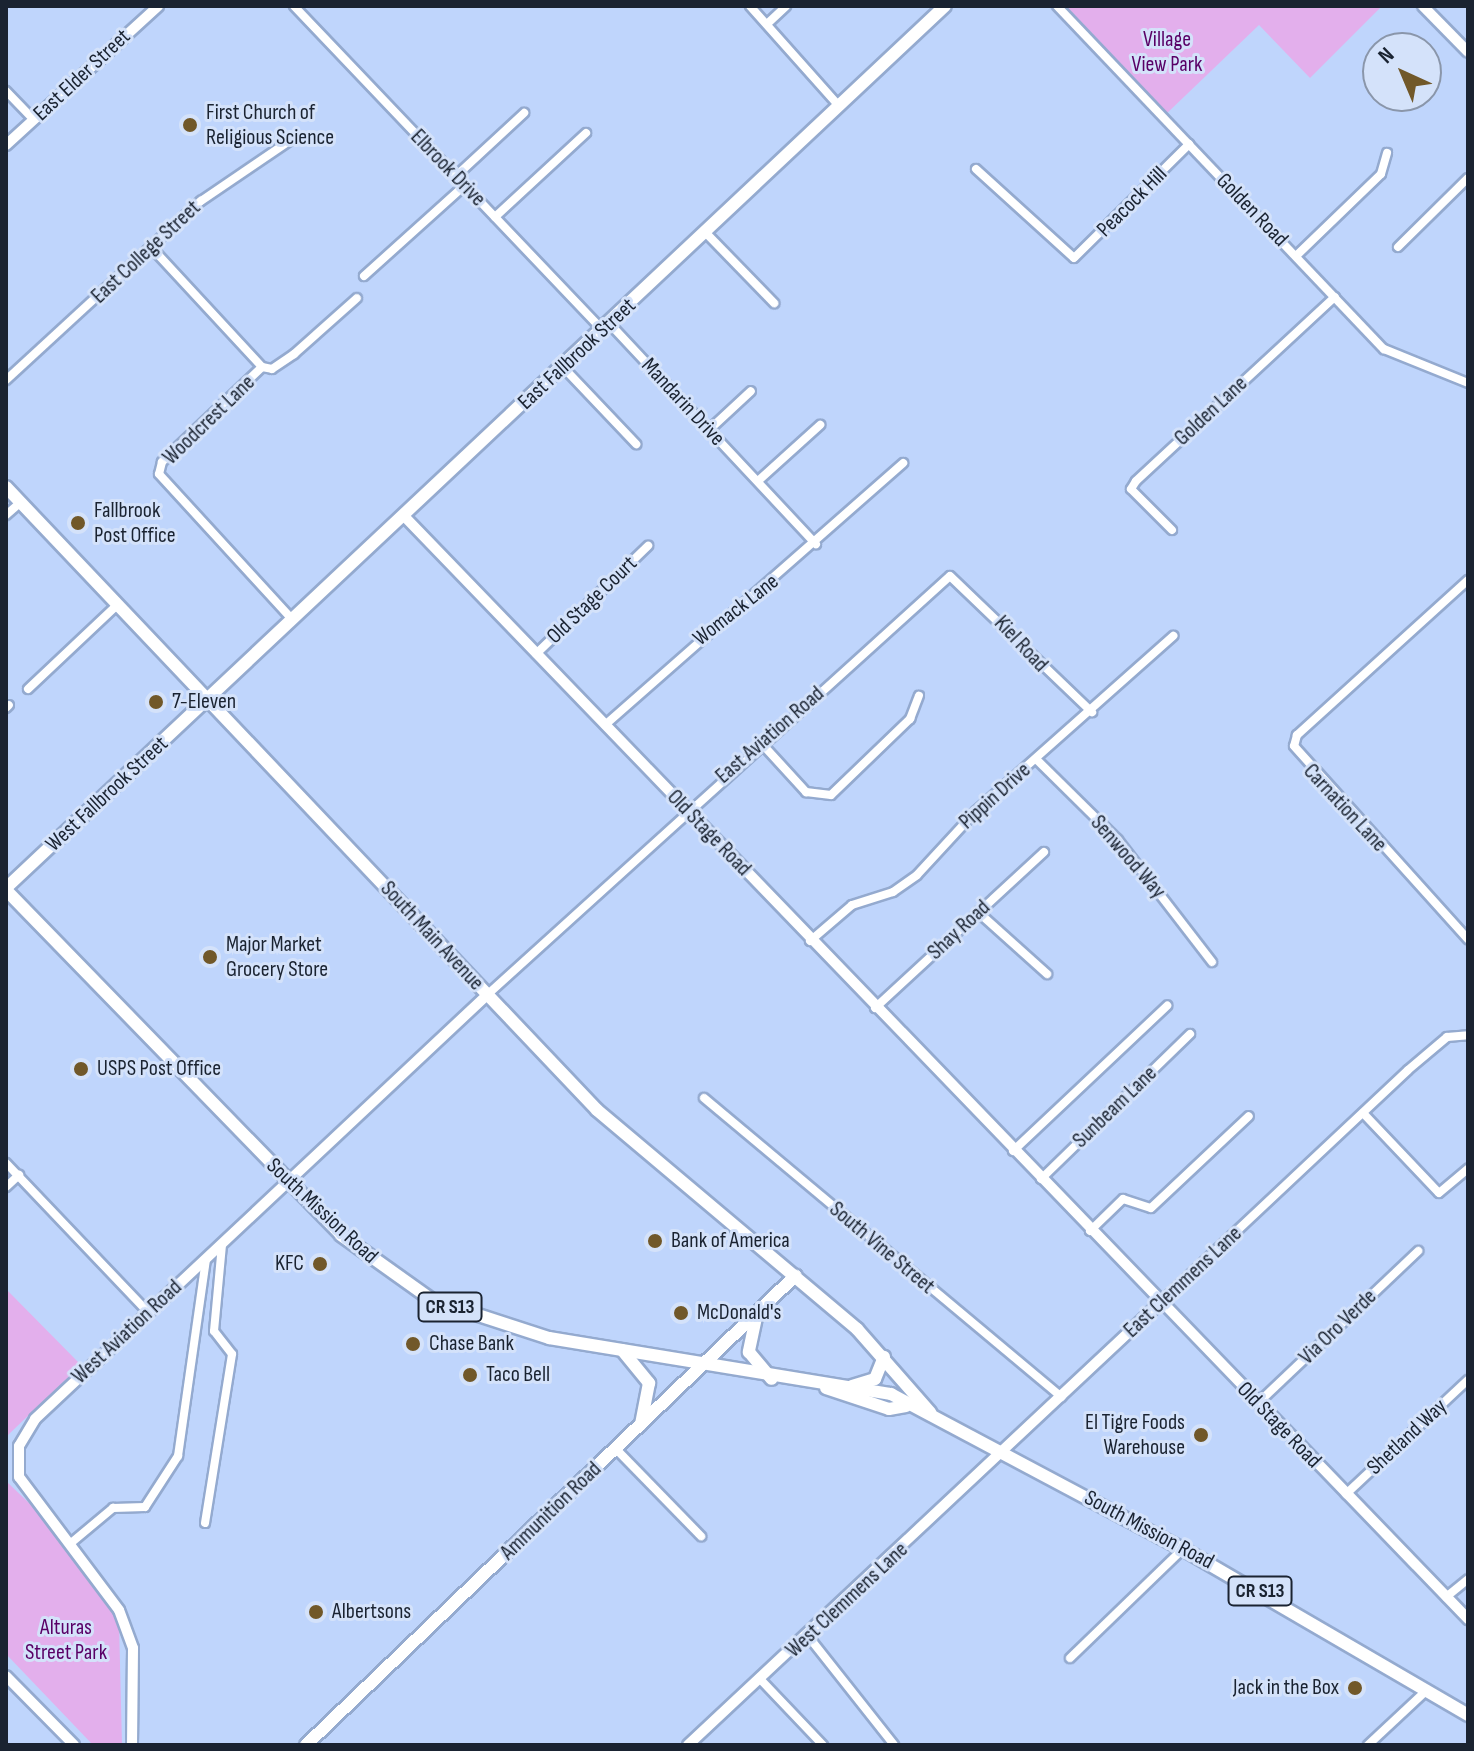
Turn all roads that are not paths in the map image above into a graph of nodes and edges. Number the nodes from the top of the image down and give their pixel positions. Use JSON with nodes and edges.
{"nodes":[{"id":1,"x":158,"y":6,"type":"edge"},
{"id":2,"x":294,"y":6,"type":"edge"},
{"id":3,"x":750,"y":6,"type":"edge"},
{"id":4,"x":786,"y":6,"type":"edge"},
{"id":5,"x":945,"y":6,"type":"edge"},
{"id":6,"x":1057,"y":6,"type":"edge"},
{"id":7,"x":1431,"y":9,"type":"edge"},
{"id":8,"x":767,"y":24,"type":"junction"},
{"id":9,"x":1468,"y":52,"type":"edge"},
{"id":10,"x":6,"y":91,"type":"edge"},
{"id":11,"x":840,"y":108,"type":"junction"},
{"id":12,"x":524,"y":113,"type":"dead end"},
{"id":13,"x":34,"y":120,"type":"junction"},
{"id":14,"x":586,"y":133,"type":"dead end"},
{"id":15,"x":295,"y":137,"type":"dead end"},
{"id":16,"x":1189,"y":144,"type":"junction"},
{"id":17,"x":6,"y":145,"type":"edge"},
{"id":18,"x":1387,"y":153,"type":"dead end"},
{"id":19,"x":976,"y":169,"type":"dead end"},
{"id":20,"x":456,"y":176,"type":"junction"},
{"id":21,"x":1468,"y":178,"type":"edge"},
{"id":22,"x":465,"y":185,"type":"junction"},
{"id":23,"x":495,"y":217,"type":"junction"},
{"id":24,"x":706,"y":233,"type":"junction"},
{"id":25,"x":151,"y":247,"type":"junction"},
{"id":26,"x":1398,"y":247,"type":"dead end"},
{"id":27,"x":1296,"y":256,"type":"junction"},
{"id":28,"x":364,"y":276,"type":"dead end"},
{"id":29,"x":1335,"y":297,"type":"junction"},
{"id":30,"x":357,"y":298,"type":"dead end"},
{"id":31,"x":774,"y":303,"type":"dead end"},
{"id":32,"x":606,"y":326,"type":"junction"},
{"id":33,"x":562,"y":366,"type":"junction"},
{"id":34,"x":262,"y":367,"type":"junction"},
{"id":35,"x":6,"y":380,"type":"edge"},
{"id":36,"x":1468,"y":383,"type":"edge"},
{"id":37,"x":751,"y":391,"type":"dead end"},
{"id":38,"x":820,"y":425,"type":"dead end"},
{"id":39,"x":709,"y":430,"type":"junction"},
{"id":40,"x":636,"y":444,"type":"dead end"},
{"id":41,"x":903,"y":463,"type":"dead end"},
{"id":42,"x":758,"y":481,"type":"junction"},
{"id":43,"x":6,"y":487,"type":"edge"},
{"id":44,"x":21,"y":502,"type":"junction"},
{"id":45,"x":6,"y":515,"type":"edge"},
{"id":46,"x":404,"y":516,"type":"junction"},
{"id":47,"x":1172,"y":530,"type":"dead end"},
{"id":48,"x":816,"y":544,"type":"junction"},
{"id":49,"x":648,"y":546,"type":"dead end"},
{"id":50,"x":950,"y":576,"type":"joint"},
{"id":51,"x":1468,"y":580,"type":"edge"},
{"id":52,"x":116,"y":606,"type":"junction"},
{"id":53,"x":293,"y":620,"type":"junction"},
{"id":54,"x":1173,"y":636,"type":"dead end"},
{"id":55,"x":536,"y":654,"type":"junction"},
{"id":56,"x":28,"y":689,"type":"dead end"},
{"id":57,"x":919,"y":696,"type":"dead end"},
{"id":58,"x":208,"y":700,"type":"junction"},
{"id":59,"x":1092,"y":712,"type":"junction"},
{"id":60,"x":605,"y":725,"type":"junction"},
{"id":61,"x":763,"y":745,"type":"junction"},
{"id":62,"x":1036,"y":759,"type":"junction"},
{"id":63,"x":686,"y":809,"type":"junction"},
{"id":64,"x":1044,"y":852,"type":"dead end"},
{"id":65,"x":6,"y":889,"type":"edge"},
{"id":66,"x":978,"y":912,"type":"junction"},
{"id":67,"x":1468,"y":939,"type":"edge"},
{"id":68,"x":810,"y":941,"type":"junction"},
{"id":69,"x":1212,"y":962,"type":"dead end"},
{"id":70,"x":1047,"y":974,"type":"dead end"},
{"id":71,"x":487,"y":995,"type":"junction"},
{"id":72,"x":1167,"y":1006,"type":"dead end"},
{"id":73,"x":875,"y":1008,"type":"junction"},
{"id":74,"x":1190,"y":1034,"type":"dead end"},
{"id":75,"x":1468,"y":1035,"type":"edge"},
{"id":76,"x":704,"y":1098,"type":"dead end"},
{"id":77,"x":1363,"y":1113,"type":"junction"},
{"id":78,"x":1249,"y":1116,"type":"dead end"},
{"id":79,"x":1013,"y":1151,"type":"junction"},
{"id":80,"x":6,"y":1163,"type":"edge"},
{"id":81,"x":1468,"y":1169,"type":"edge"},
{"id":82,"x":19,"y":1175,"type":"junction"},
{"id":83,"x":1041,"y":1179,"type":"junction"},
{"id":84,"x":289,"y":1184,"type":"junction"},
{"id":85,"x":6,"y":1187,"type":"edge"},
{"id":86,"x":1090,"y":1231,"type":"junction"},
{"id":87,"x":222,"y":1244,"type":"junction"},
{"id":88,"x":1418,"y":1251,"type":"dead end"},
{"id":89,"x":206,"y":1258,"type":"junction"},
{"id":90,"x":795,"y":1276,"type":"junction"},
{"id":91,"x":1160,"y":1303,"type":"junction"},
{"id":92,"x":148,"y":1312,"type":"junction"},
{"id":93,"x":757,"y":1313,"type":"junction"},
{"id":94,"x":622,"y":1350,"type":"junction"},
{"id":95,"x":884,"y":1357,"type":"junction"},
{"id":96,"x":703,"y":1366,"type":"junction"},
{"id":97,"x":772,"y":1379,"type":"junction"},
{"id":98,"x":1468,"y":1380,"type":"edge"},
{"id":99,"x":852,"y":1386,"type":"junction"},
{"id":100,"x":826,"y":1388,"type":"junction"},
{"id":101,"x":1061,"y":1397,"type":"junction"},
{"id":102,"x":1258,"y":1403,"type":"junction"},
{"id":103,"x":906,"y":1406,"type":"junction"},
{"id":104,"x":936,"y":1418,"type":"junction"},
{"id":105,"x":641,"y":1424,"type":"junction"},
{"id":106,"x":616,"y":1449,"type":"junction"},
{"id":107,"x":1004,"y":1452,"type":"junction"},
{"id":108,"x":1346,"y":1494,"type":"junction"},
{"id":109,"x":205,"y":1523,"type":"dead end"},
{"id":110,"x":701,"y":1536,"type":"dead end"},
{"id":111,"x":71,"y":1543,"type":"junction"},
{"id":112,"x":1183,"y":1549,"type":"junction"},
{"id":113,"x":1468,"y":1579,"type":"edge"},
{"id":114,"x":1446,"y":1597,"type":"junction"},
{"id":115,"x":1468,"y":1619,"type":"edge"},
{"id":116,"x":808,"y":1636,"type":"junction"},
{"id":117,"x":1070,"y":1658,"type":"dead end"},
{"id":118,"x":6,"y":1676,"type":"edge"},
{"id":119,"x":761,"y":1680,"type":"junction"},
{"id":120,"x":1428,"y":1689,"type":"junction"},
{"id":121,"x":1468,"y":1715,"type":"edge"},
{"id":122,"x":74,"y":1745,"type":"edge"},
{"id":123,"x":132,"y":1745,"type":"edge"},
{"id":124,"x":306,"y":1745,"type":"edge"},
{"id":125,"x":688,"y":1745,"type":"edge"},
{"id":126,"x":823,"y":1745,"type":"edge"},
{"id":127,"x":894,"y":1745,"type":"edge"},
{"id":128,"x":1368,"y":1745,"type":"edge"}],
"edges":[{"from":1,"to":13,"type":"street","name":"East Elder Street"},
{"from":2,"to":20,"type":"street","name":"Elbrook Drive"},
{"from":3,"to":8,"type":"street"},
{"from":4,"to":8,"type":"street"},
{"from":5,"to":11,"type":"main road","name":"East Fallbrook Street"},
{"from":6,"to":16,"type":"street","name":"Golden Road"},
{"from":7,"to":9,"type":"street"},
{"from":8,"to":11,"type":"street"},
{"from":10,"to":13,"type":"street"},
{"from":11,"to":24,"type":"main road","name":"East Fallbrook Street"},
{"from":12,"to":20,"type":"street"},
{"from":13,"to":17,"type":"street","name":"East Elder Street"},
{"from":14,"to":23,"type":"street"},
{"from":15,"to":25,"type":"street","name":"East College Street"},
{"from":16,"to":19,"type":"street","name":"Peacock Hill"},
{"from":16,"to":27,"type":"street","name":"Golden Road"},
{"from":18,"to":27,"type":"street"},
{"from":20,"to":22,"type":"street","name":"Elbrook Drive"},
{"from":21,"to":26,"type":"street"},
{"from":22,"to":23,"type":"street","name":"Elbrook Drive"},
{"from":22,"to":28,"type":"street"},
{"from":23,"to":32,"type":"street","name":"Elbrook Drive"},
{"from":24,"to":31,"type":"street"},
{"from":24,"to":32,"type":"main road","name":"East Fallbrook Street"},
{"from":25,"to":34,"type":"street"},
{"from":25,"to":35,"type":"street","name":"East College Street"},
{"from":27,"to":29,"type":"street","name":"Golden Road"},
{"from":29,"to":36,"type":"street","name":"Golden Road"},
{"from":29,"to":47,"type":"street","name":"Golden Lane"},
{"from":30,"to":34,"type":"street","name":"Woodcrest Lane"},
{"from":32,"to":33,"type":"main road","name":"East Fallbrook Street"},
{"from":32,"to":39,"type":"street","name":"Mandarin Drive"},
{"from":33,"to":40,"type":"street"},
{"from":33,"to":46,"type":"main road","name":"East Fallbrook Street"},
{"from":34,"to":53,"type":"street","name":"Woodcrest Lane"},
{"from":37,"to":39,"type":"street"},
{"from":38,"to":42,"type":"street"},
{"from":39,"to":42,"type":"street","name":"Mandarin Drive"},
{"from":41,"to":48,"type":"street","name":"Womack Lane"},
{"from":42,"to":48,"type":"street","name":"Mandarin Drive"},
{"from":43,"to":44,"type":"main road","name":"South Main Avenue"},
{"from":44,"to":45,"type":"street"},
{"from":44,"to":52,"type":"main road","name":"South Main Avenue"},
{"from":46,"to":53,"type":"main road","name":"East Fallbrook Street"},
{"from":46,"to":55,"type":"street","name":"Old Stage Road"},
{"from":48,"to":60,"type":"street","name":"Womack Lane"},
{"from":49,"to":55,"type":"street","name":"Old Stage Court"},
{"from":50,"to":59,"type":"street","name":"Kiel Road"},
{"from":50,"to":61,"type":"street","name":"East Aviation Road"},
{"from":51,"to":67,"type":"street","name":"Carnation Lane"},
{"from":52,"to":56,"type":"street"},
{"from":52,"to":58,"type":"main road","name":"South Main Avenue"},
{"from":53,"to":58,"type":"main road","name":"East Fallbrook Street"},
{"from":54,"to":59,"type":"street","name":"Pippin Drive"},
{"from":55,"to":60,"type":"street","name":"Old Stage Road"},
{"from":57,"to":61,"type":"street"},
{"from":58,"to":65,"type":"main road","name":"West Fallbrook Street"},
{"from":58,"to":71,"type":"main road","name":"South Main Avenue"},
{"from":59,"to":62,"type":"street","name":"Pippin Drive"},
{"from":60,"to":63,"type":"street","name":"Old Stage Road"},
{"from":61,"to":63,"type":"street","name":"East Aviation Road"},
{"from":62,"to":68,"type":"street","name":"Pippin Drive"},
{"from":62,"to":69,"type":"street","name":"Senwood Way"},
{"from":63,"to":68,"type":"street","name":"Old Stage Road"},
{"from":63,"to":71,"type":"street","name":"East Aviation Road"},
{"from":64,"to":66,"type":"street","name":"Shay Road"},
{"from":65,"to":84,"type":"main road","name":"South Mission Road","number":"CR S13"},
{"from":66,"to":70,"type":"street"},
{"from":66,"to":73,"type":"street","name":"Shay Road"},
{"from":68,"to":73,"type":"street","name":"Old Stage Road"},
{"from":71,"to":84,"type":"street","name":"West Aviation Road"},
{"from":71,"to":90,"type":"main road","name":"South Main Avenue"},
{"from":72,"to":79,"type":"street"},
{"from":73,"to":79,"type":"street","name":"Old Stage Road"},
{"from":74,"to":83,"type":"street","name":"Sunbeam Lane"},
{"from":75,"to":77,"type":"street","name":"East Clemmens Lane"},
{"from":76,"to":101,"type":"street","name":"South Vine Street"},
{"from":77,"to":81,"type":"street"},
{"from":77,"to":91,"type":"street","name":"East Clemmens Lane"},
{"from":78,"to":86,"type":"street"},
{"from":79,"to":83,"type":"street","name":"Old Stage Road"},
{"from":80,"to":82,"type":"street"},
{"from":82,"to":85,"type":"street"},
{"from":82,"to":92,"type":"street"},
{"from":83,"to":86,"type":"street","name":"Old Stage Road"},
{"from":84,"to":87,"type":"street","name":"West Aviation Road"},
{"from":84,"to":94,"type":"main road","name":"South Mission Road","number":"CR S13"},
{"from":86,"to":91,"type":"street","name":"Old Stage Road"},
{"from":87,"to":89,"type":"street","name":"West Aviation Road"},
{"from":87,"to":109,"type":"street"},
{"from":88,"to":102,"type":"street","name":"Via Oro Verde"},
{"from":89,"to":92,"type":"street","name":"West Aviation Road"},
{"from":89,"to":111,"type":"street"},
{"from":90,"to":93,"type":"main road","name":"Ammunition Road"},
{"from":90,"to":95,"type":"main road","name":"South Main Avenue"},
{"from":91,"to":101,"type":"street","name":"East Clemmens Lane"},
{"from":91,"to":102,"type":"street","name":"Old Stage Road"},
{"from":92,"to":111,"type":"street","name":"West Aviation Road"},
{"from":93,"to":96,"type":"main road","name":"Ammunition Road"},
{"from":93,"to":97,"type":"main road"},
{"from":94,"to":96,"type":"main road","name":"South Mission Road","number":"CR S13"},
{"from":94,"to":105,"type":"main road"},
{"from":95,"to":99,"type":"main road"},
{"from":95,"to":104,"type":"main road","name":"South Main Avenue"},
{"from":96,"to":97,"type":"main road","name":"South Mission Road","number":"CR S13"},
{"from":96,"to":105,"type":"main road","name":"Ammunition Road"},
{"from":97,"to":100,"type":"main road","name":"South Mission Road","number":"CR S13"},
{"from":98,"to":108,"type":"street","name":"Shetland Way"},
{"from":99,"to":100,"type":"main road","name":"South Mission Road","number":"CR S13"},
{"from":99,"to":103,"type":"main road","name":"South Mission Road","number":"CR S13"},
{"from":100,"to":103,"type":"main road","name":"South Mission Road","number":"CR S13"},
{"from":101,"to":107,"type":"street","name":"East Clemmens Lane"},
{"from":102,"to":108,"type":"street","name":"Old Stage Road"},
{"from":103,"to":104,"type":"main road","name":"South Mission Road","number":"CR S13"},
{"from":104,"to":107,"type":"main road","name":"South Mission Road","number":"CR S13"},
{"from":105,"to":106,"type":"main road","name":"Ammunition Road"},
{"from":106,"to":110,"type":"street"},
{"from":106,"to":124,"type":"main road","name":"Ammunition Road"},
{"from":107,"to":112,"type":"main road","name":"South Mission Road","number":"CR S13"},
{"from":107,"to":116,"type":"street","name":"West Clemmens Lane"},
{"from":108,"to":114,"type":"street","name":"Old Stage Road"},
{"from":111,"to":123,"type":"street","name":"West Aviation Road"},
{"from":112,"to":117,"type":"street"},
{"from":112,"to":120,"type":"main road","name":"South Mission Road","number":"CR S13"},
{"from":113,"to":114,"type":"street"},
{"from":114,"to":115,"type":"street","name":"Old Stage Road"},
{"from":116,"to":119,"type":"street","name":"West Clemmens Lane"},
{"from":116,"to":127,"type":"street"},
{"from":118,"to":122,"type":"street"},
{"from":119,"to":125,"type":"street","name":"West Clemmens Lane"},
{"from":119,"to":126,"type":"street"},
{"from":120,"to":121,"type":"main road","name":"South Mission Road","number":"CR S13"},
{"from":120,"to":128,"type":"street"}]}
